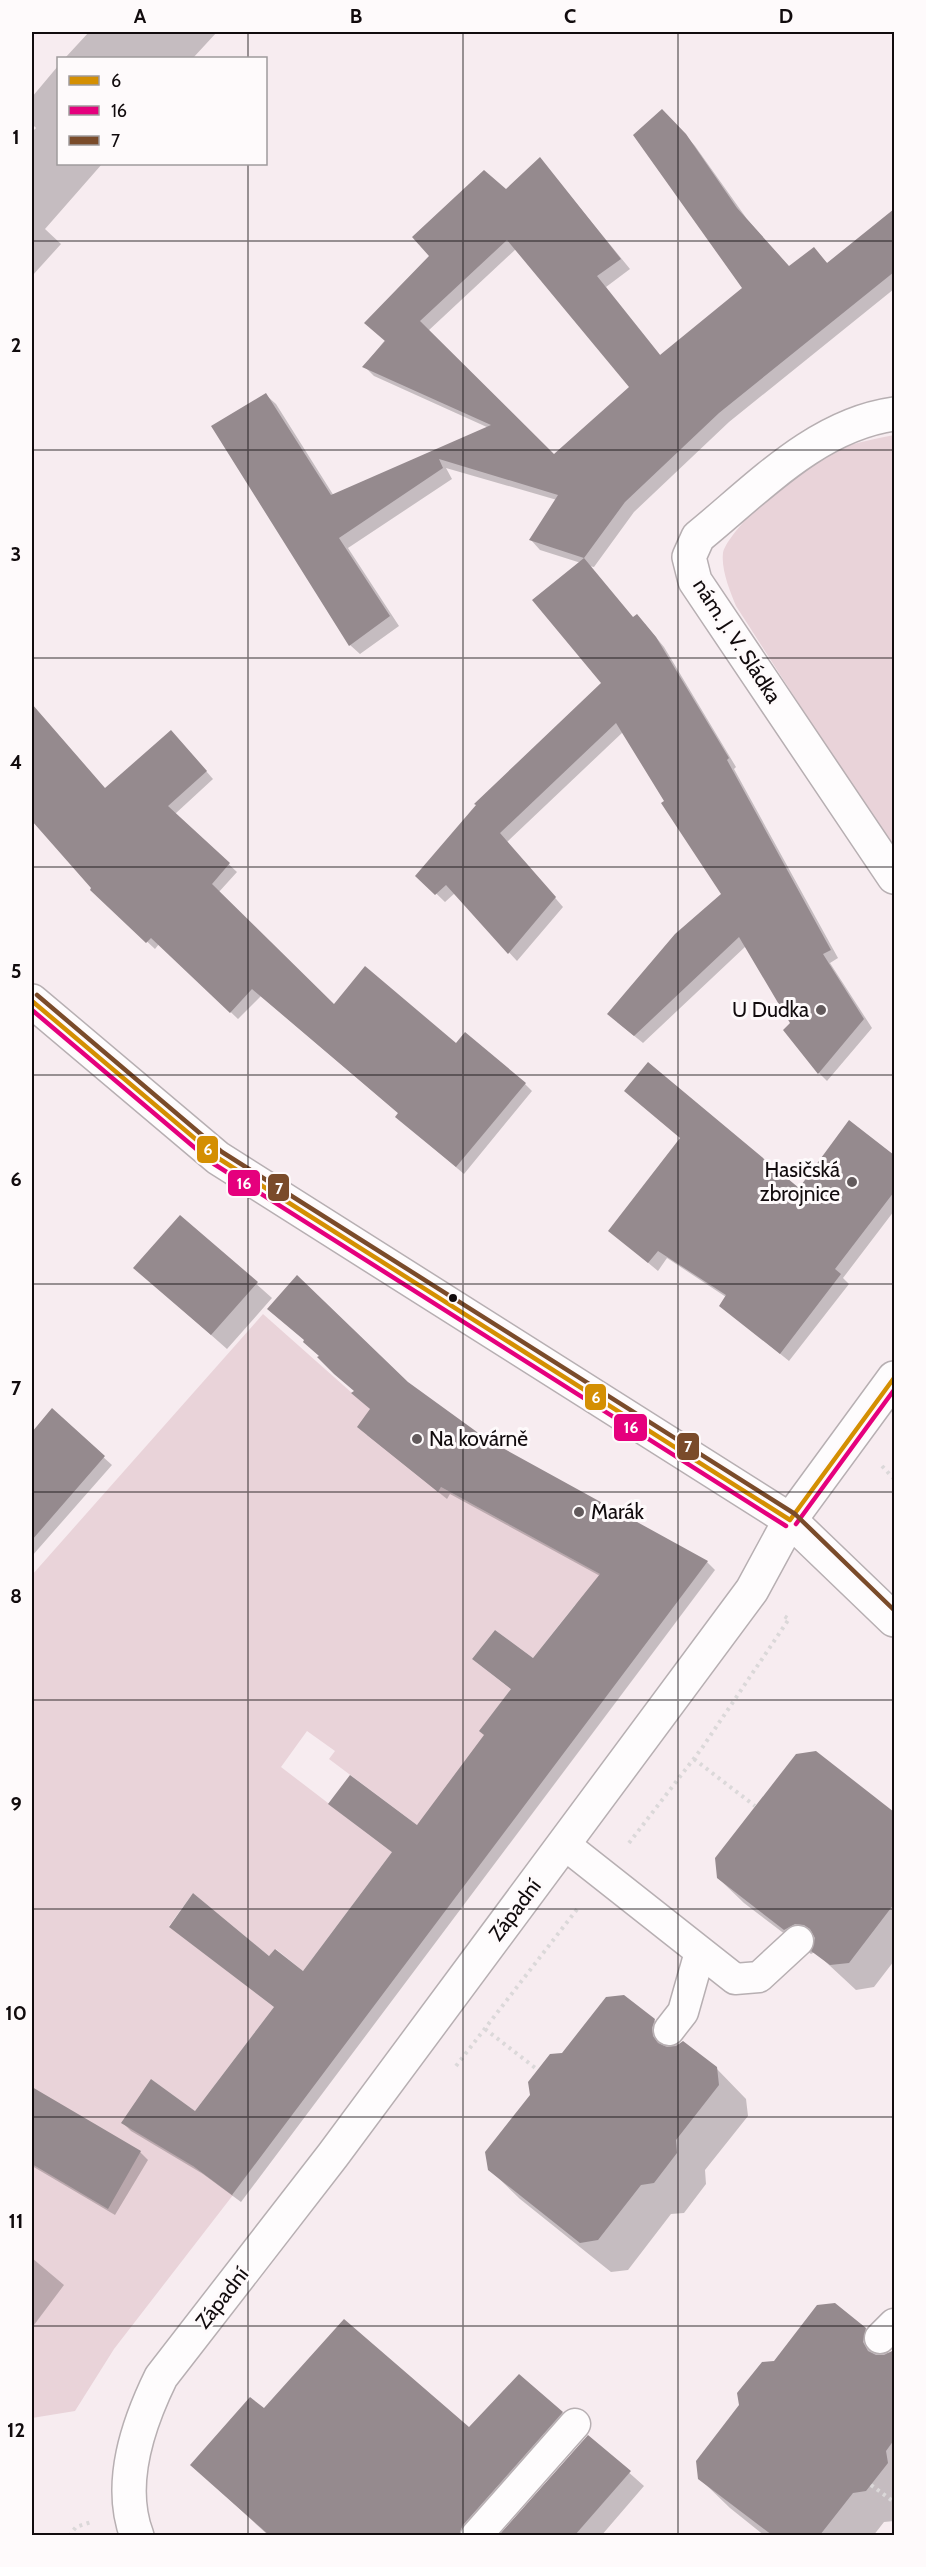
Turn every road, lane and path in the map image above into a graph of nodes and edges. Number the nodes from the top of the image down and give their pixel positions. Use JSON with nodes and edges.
{"nodes":[{"id":1,"x":894,"y":414,"type":"edge"},
{"id":2,"x":894,"y":877,"type":"edge"},
{"id":3,"x":32,"y":1001,"type":"edge"},
{"id":4,"x":894,"y":1378,"type":"edge"},
{"id":5,"x":790,"y":1520,"type":"junction"},
{"id":6,"x":894,"y":1620,"type":"edge"},
{"id":7,"x":694,"y":1759,"type":"dead end"},
{"id":8,"x":755,"y":1806,"type":"dead end"},
{"id":9,"x":564,"y":1844,"type":"junction"},
{"id":10,"x":798,"y":1941,"type":"dead end"},
{"id":11,"x":700,"y":1952,"type":"junction"},
{"id":12,"x":485,"y":2029,"type":"dead end"},
{"id":13,"x":669,"y":2030,"type":"dead end"},
{"id":14,"x":538,"y":2070,"type":"dead end"},
{"id":15,"x":574,"y":2424,"type":"dead end"},
{"id":16,"x":871,"y":2485,"type":"dead end"},
{"id":17,"x":894,"y":2502,"type":"edge"},
{"id":18,"x":137,"y":2535,"type":"edge"},
{"id":19,"x":476,"y":2535,"type":"edge"}],
"edges":[{"from":1,"to":2,"type":"street","name":"nám. J. V. Sládka"},
{"from":3,"to":5,"type":"street"},
{"from":4,"to":5,"type":"street","name":"Západní"},
{"from":5,"to":6,"type":"street"},
{"from":5,"to":9,"type":"street","name":"Západní"},
{"from":7,"to":8,"type":"path"},
{"from":9,"to":11,"type":"lane"},
{"from":9,"to":18,"type":"street","name":"Západní"},
{"from":10,"to":11,"type":"lane"},
{"from":11,"to":13,"type":"lane"},
{"from":12,"to":14,"type":"path"},
{"from":15,"to":19,"type":"lane"},
{"from":16,"to":17,"type":"path"}]}
